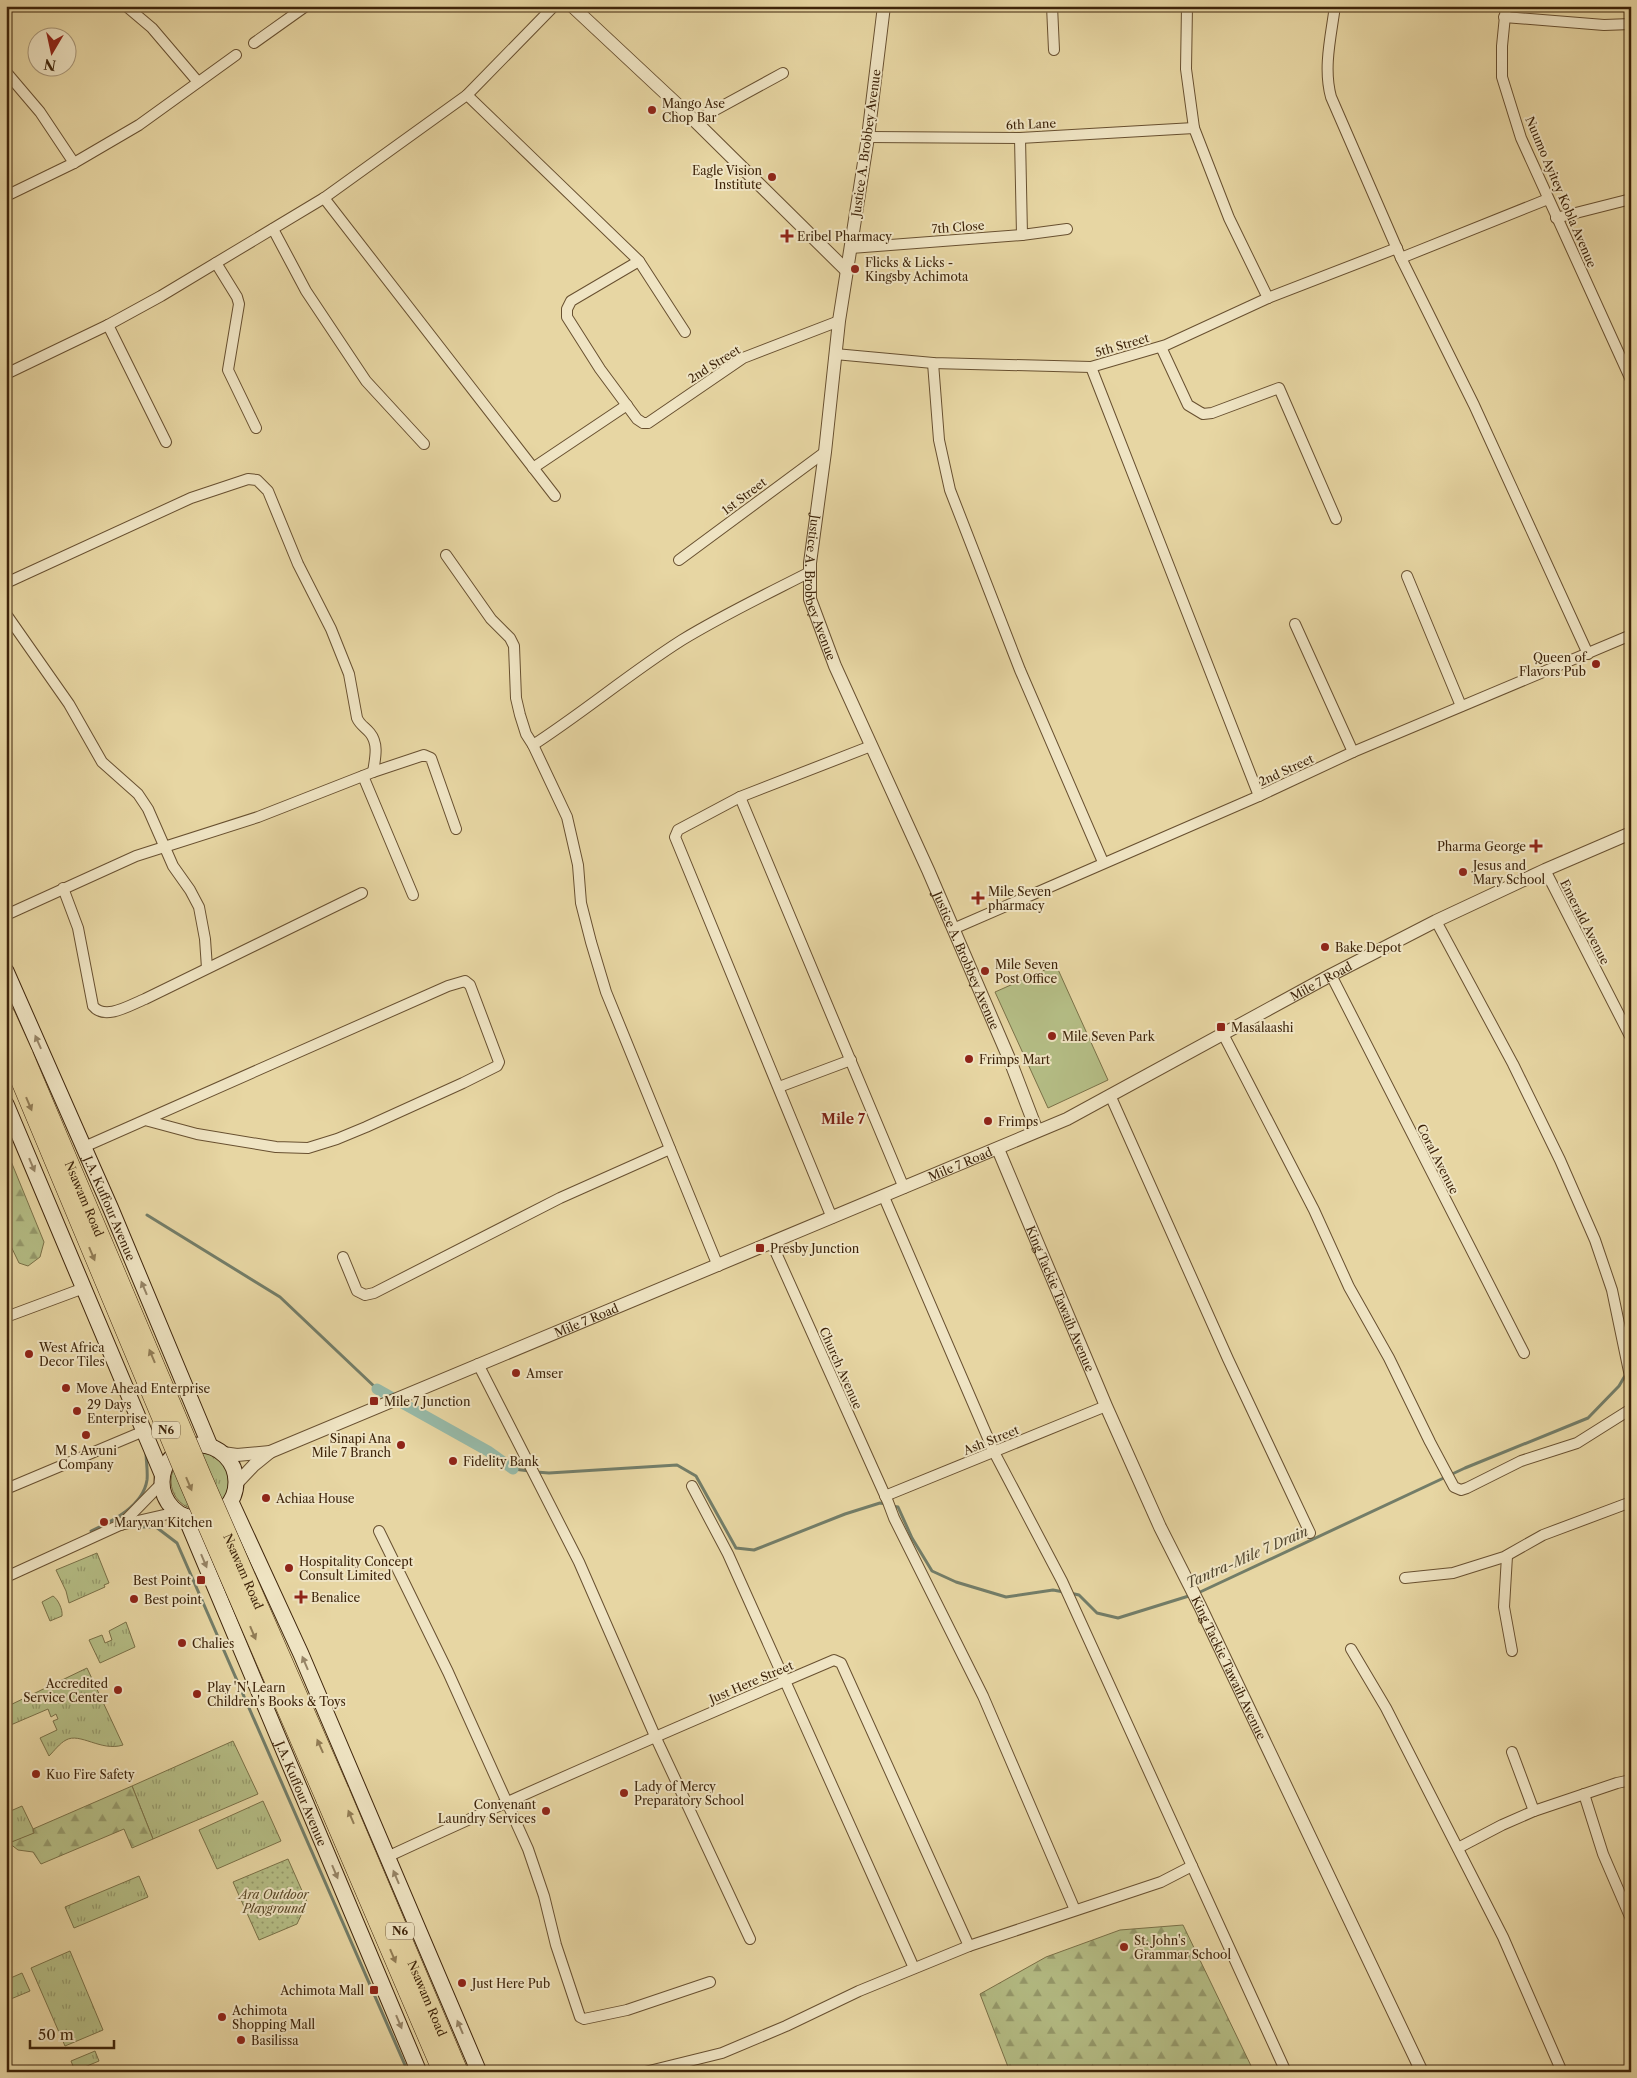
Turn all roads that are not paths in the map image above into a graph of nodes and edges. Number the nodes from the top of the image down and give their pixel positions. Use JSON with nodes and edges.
{"nodes":[{"id":1,"x":126,"y":6,"type":"edge"},
{"id":2,"x":306,"y":6,"type":"edge"},
{"id":3,"x":554,"y":6,"type":"edge"},
{"id":4,"x":572,"y":6,"type":"edge"},
{"id":5,"x":884,"y":6,"type":"edge"},
{"id":6,"x":1052,"y":6,"type":"edge"},
{"id":7,"x":1187,"y":6,"type":"edge"},
{"id":8,"x":1335,"y":6,"type":"edge"},
{"id":9,"x":1506,"y":6,"type":"edge"},
{"id":10,"x":1504,"y":17,"type":"junction"},
{"id":11,"x":1631,"y":24,"type":"edge"},
{"id":12,"x":254,"y":43,"type":"dead end"},
{"id":13,"x":1054,"y":50,"type":"dead end"},
{"id":14,"x":236,"y":55,"type":"dead end"},
{"id":15,"x":6,"y":72,"type":"edge"},
{"id":16,"x":783,"y":73,"type":"dead end"},
{"id":17,"x":198,"y":82,"type":"junction"},
{"id":18,"x":466,"y":95,"type":"junction"},
{"id":19,"x":695,"y":121,"type":"junction"},
{"id":20,"x":1194,"y":128,"type":"junction"},
{"id":21,"x":868,"y":137,"type":"junction"},
{"id":22,"x":1020,"y":138,"type":"junction"},
{"id":23,"x":74,"y":163,"type":"junction"},
{"id":24,"x":6,"y":196,"type":"edge"},
{"id":25,"x":324,"y":198,"type":"junction"},
{"id":26,"x":1548,"y":199,"type":"junction"},
{"id":27,"x":1631,"y":200,"type":"edge"},
{"id":28,"x":1556,"y":218,"type":"junction"},
{"id":29,"x":273,"y":229,"type":"junction"},
{"id":30,"x":1067,"y":229,"type":"dead end"},
{"id":31,"x":1022,"y":235,"type":"junction"},
{"id":32,"x":851,"y":248,"type":"junction"},
{"id":33,"x":1399,"y":253,"type":"junction"},
{"id":34,"x":639,"y":261,"type":"junction"},
{"id":35,"x":216,"y":263,"type":"junction"},
{"id":36,"x":846,"y":270,"type":"junction"},
{"id":37,"x":1268,"y":298,"type":"junction"},
{"id":38,"x":839,"y":321,"type":"junction"},
{"id":39,"x":108,"y":325,"type":"junction"},
{"id":40,"x":685,"y":332,"type":"dead end"},
{"id":41,"x":1161,"y":347,"type":"junction"},
{"id":42,"x":835,"y":354,"type":"junction"},
{"id":43,"x":933,"y":363,"type":"junction"},
{"id":44,"x":1090,"y":367,"type":"junction"},
{"id":45,"x":6,"y":374,"type":"edge"},
{"id":46,"x":1631,"y":380,"type":"edge"},
{"id":47,"x":627,"y":405,"type":"junction"},
{"id":48,"x":256,"y":428,"type":"dead end"},
{"id":49,"x":166,"y":442,"type":"dead end"},
{"id":50,"x":424,"y":444,"type":"dead end"},
{"id":51,"x":824,"y":452,"type":"junction"},
{"id":52,"x":533,"y":468,"type":"junction"},
{"id":53,"x":555,"y":496,"type":"dead end"},
{"id":54,"x":1336,"y":519,"type":"dead end"},
{"id":55,"x":446,"y":554,"type":"dead end"},
{"id":56,"x":679,"y":560,"type":"dead end"},
{"id":57,"x":810,"y":572,"type":"junction"},
{"id":58,"x":1407,"y":576,"type":"dead end"},
{"id":59,"x":6,"y":583,"type":"edge"},
{"id":60,"x":6,"y":614,"type":"edge"},
{"id":61,"x":1295,"y":624,"type":"dead end"},
{"id":62,"x":1631,"y":635,"type":"edge"},
{"id":63,"x":1588,"y":654,"type":"junction"},
{"id":64,"x":1461,"y":706,"type":"junction"},
{"id":65,"x":533,"y":745,"type":"junction"},
{"id":66,"x":871,"y":746,"type":"junction"},
{"id":67,"x":1353,"y":752,"type":"junction"},
{"id":68,"x":373,"y":772,"type":"junction"},
{"id":69,"x":363,"y":776,"type":"junction"},
{"id":70,"x":1259,"y":796,"type":"junction"},
{"id":71,"x":740,"y":797,"type":"junction"},
{"id":72,"x":456,"y":829,"type":"dead end"},
{"id":73,"x":1631,"y":833,"type":"edge"},
{"id":74,"x":165,"y":846,"type":"junction"},
{"id":75,"x":1103,"y":862,"type":"junction"},
{"id":76,"x":1544,"y":870,"type":"junction"},
{"id":77,"x":63,"y":888,"type":"junction"},
{"id":78,"x":362,"y":893,"type":"dead end"},
{"id":79,"x":413,"y":895,"type":"dead end"},
{"id":80,"x":6,"y":915,"type":"edge"},
{"id":81,"x":1436,"y":921,"type":"junction"},
{"id":82,"x":953,"y":929,"type":"junction"},
{"id":83,"x":207,"y":968,"type":"junction"},
{"id":84,"x":6,"y":971,"type":"edge"},
{"id":85,"x":1331,"y":975,"type":"junction"},
{"id":86,"x":6,"y":1015,"type":"edge"},
{"id":87,"x":1223,"y":1034,"type":"junction"},
{"id":88,"x":1631,"y":1038,"type":"edge"},
{"id":89,"x":13,"y":1054,"type":"edge"},
{"id":90,"x":851,"y":1060,"type":"junction"},
{"id":91,"x":779,"y":1088,"type":"junction"},
{"id":92,"x":1110,"y":1095,"type":"junction"},
{"id":93,"x":6,"y":1104,"type":"edge"},
{"id":94,"x":145,"y":1120,"type":"junction"},
{"id":95,"x":1037,"y":1130,"type":"junction"},
{"id":96,"x":84,"y":1147,"type":"junction"},
{"id":97,"x":670,"y":1149,"type":"junction"},
{"id":98,"x":998,"y":1149,"type":"junction"},
{"id":99,"x":904,"y":1188,"type":"junction"},
{"id":100,"x":884,"y":1197,"type":"junction"},
{"id":101,"x":832,"y":1218,"type":"junction"},
{"id":102,"x":772,"y":1244,"type":"junction"},
{"id":103,"x":343,"y":1257,"type":"dead end"},
{"id":104,"x":718,"y":1266,"type":"junction"},
{"id":105,"x":84,"y":1288,"type":"junction"},
{"id":106,"x":6,"y":1317,"type":"edge"},
{"id":107,"x":1524,"y":1354,"type":"dead end"},
{"id":108,"x":478,"y":1364,"type":"junction"},
{"id":109,"x":1631,"y":1381,"type":"edge"},
{"id":110,"x":1106,"y":1406,"type":"junction"},
{"id":111,"x":1631,"y":1408,"type":"edge"},
{"id":112,"x":144,"y":1431,"type":"junction"},
{"id":113,"x":216,"y":1449,"type":"junction"},
{"id":114,"x":270,"y":1452,"type":"junction"},
{"id":115,"x":994,"y":1452,"type":"junction"},
{"id":116,"x":162,"y":1479,"type":"junction"},
{"id":117,"x":237,"y":1483,"type":"junction"},
{"id":118,"x":692,"y":1486,"type":"dead end"},
{"id":119,"x":6,"y":1489,"type":"edge"},
{"id":120,"x":887,"y":1499,"type":"junction"},
{"id":121,"x":231,"y":1502,"type":"junction"},
{"id":122,"x":1631,"y":1502,"type":"edge"},
{"id":123,"x":181,"y":1514,"type":"junction"},
{"id":124,"x":120,"y":1525,"type":"junction"},
{"id":125,"x":379,"y":1531,"type":"dead end"},
{"id":126,"x":1310,"y":1533,"type":"dead end"},
{"id":127,"x":1507,"y":1556,"type":"junction"},
{"id":128,"x":6,"y":1577,"type":"edge"},
{"id":129,"x":1405,"y":1578,"type":"dead end"},
{"id":130,"x":1351,"y":1650,"type":"dead end"},
{"id":131,"x":1512,"y":1651,"type":"dead end"},
{"id":132,"x":786,"y":1681,"type":"junction"},
{"id":133,"x":655,"y":1736,"type":"junction"},
{"id":134,"x":1512,"y":1752,"type":"dead end"},
{"id":135,"x":1631,"y":1780,"type":"edge"},
{"id":136,"x":1584,"y":1794,"type":"junction"},
{"id":137,"x":332,"y":1795,"type":"junction"},
{"id":138,"x":506,"y":1801,"type":"junction"},
{"id":139,"x":1534,"y":1811,"type":"junction"},
{"id":140,"x":1458,"y":1848,"type":"junction"},
{"id":141,"x":387,"y":1857,"type":"junction"},
{"id":142,"x":1192,"y":1866,"type":"junction"},
{"id":143,"x":1075,"y":1910,"type":"junction"},
{"id":144,"x":1631,"y":1919,"type":"edge"},
{"id":145,"x":750,"y":1939,"type":"dead end"},
{"id":146,"x":969,"y":1946,"type":"junction"},
{"id":147,"x":914,"y":1968,"type":"junction"},
{"id":148,"x":710,"y":1982,"type":"dead end"},
{"id":149,"x":419,"y":2072,"type":"edge"},
{"id":150,"x":442,"y":2072,"type":"edge"},
{"id":151,"x":459,"y":2072,"type":"edge"},
{"id":152,"x":479,"y":2072,"type":"edge"},
{"id":153,"x":645,"y":2072,"type":"edge"},
{"id":154,"x":1286,"y":2072,"type":"edge"},
{"id":155,"x":1422,"y":2072,"type":"edge"},
{"id":156,"x":1562,"y":2072,"type":"edge"}],
"edges":[{"from":1,"to":17,"type":"street"},
{"from":2,"to":12,"type":"street"},
{"from":3,"to":18,"type":"street"},
{"from":4,"to":19,"type":"street"},
{"from":5,"to":21,"type":"street","name":"Justice A. Brobbey Avenue"},
{"from":6,"to":13,"type":"street"},
{"from":7,"to":20,"type":"street"},
{"from":8,"to":33,"type":"street"},
{"from":9,"to":10,"type":"street","name":"Nuumo Ayitey Kobla Avenue"},
{"from":10,"to":11,"type":"street"},
{"from":10,"to":26,"type":"street","name":"Nuumo Ayitey Kobla Avenue"},
{"from":14,"to":17,"type":"street"},
{"from":15,"to":23,"type":"street"},
{"from":16,"to":19,"type":"street"},
{"from":17,"to":23,"type":"street"},
{"from":18,"to":25,"type":"street"},
{"from":18,"to":34,"type":"street"},
{"from":19,"to":36,"type":"street"},
{"from":20,"to":22,"type":"street","name":"6th Lane"},
{"from":20,"to":37,"type":"street"},
{"from":21,"to":22,"type":"street","name":"6th Lane"},
{"from":21,"to":32,"type":"street","name":"Justice A. Brobbey Avenue"},
{"from":22,"to":31,"type":"street"},
{"from":23,"to":24,"type":"street"},
{"from":25,"to":29,"type":"street"},
{"from":25,"to":52,"type":"street"},
{"from":26,"to":28,"type":"street","name":"Nuumo Ayitey Kobla Avenue"},
{"from":26,"to":33,"type":"street","name":"5th Street"},
{"from":27,"to":28,"type":"street"},
{"from":28,"to":46,"type":"street","name":"Nuumo Ayitey Kobla Avenue"},
{"from":29,"to":35,"type":"street"},
{"from":29,"to":50,"type":"street"},
{"from":30,"to":31,"type":"street","name":"7th Close"},
{"from":31,"to":32,"type":"street","name":"7th Close"},
{"from":32,"to":36,"type":"street","name":"Justice A. Brobbey Avenue"},
{"from":33,"to":37,"type":"street","name":"5th Street"},
{"from":33,"to":63,"type":"street"},
{"from":34,"to":40,"type":"street"},
{"from":34,"to":47,"type":"street"},
{"from":35,"to":39,"type":"street"},
{"from":35,"to":48,"type":"street"},
{"from":36,"to":38,"type":"street","name":"Justice A. Brobbey Avenue"},
{"from":37,"to":41,"type":"street","name":"5th Street"},
{"from":38,"to":42,"type":"street","name":"Justice A. Brobbey Avenue"},
{"from":38,"to":47,"type":"street","name":"2nd Street"},
{"from":39,"to":45,"type":"street"},
{"from":39,"to":49,"type":"street"},
{"from":41,"to":44,"type":"street","name":"5th Street"},
{"from":41,"to":54,"type":"street"},
{"from":42,"to":43,"type":"street","name":"5th Street"},
{"from":42,"to":51,"type":"street","name":"Justice A. Brobbey Avenue"},
{"from":43,"to":44,"type":"street","name":"5th Street"},
{"from":43,"to":75,"type":"street"},
{"from":44,"to":70,"type":"street"},
{"from":47,"to":52,"type":"street"},
{"from":51,"to":56,"type":"street","name":"1st Street"},
{"from":51,"to":57,"type":"street","name":"Justice A. Brobbey Avenue"},
{"from":52,"to":53,"type":"street"},
{"from":55,"to":65,"type":"street"},
{"from":57,"to":65,"type":"street"},
{"from":57,"to":66,"type":"street","name":"Justice A. Brobbey Avenue"},
{"from":58,"to":64,"type":"street"},
{"from":59,"to":68,"type":"street"},
{"from":60,"to":74,"type":"street"},
{"from":61,"to":67,"type":"street"},
{"from":62,"to":63,"type":"street","name":"2nd Street"},
{"from":63,"to":64,"type":"street","name":"2nd Street"},
{"from":64,"to":67,"type":"street","name":"2nd Street"},
{"from":65,"to":97,"type":"street"},
{"from":66,"to":71,"type":"street"},
{"from":66,"to":82,"type":"street","name":"Justice A. Brobbey Avenue"},
{"from":67,"to":70,"type":"street","name":"2nd Street"},
{"from":68,"to":69,"type":"street"},
{"from":68,"to":72,"type":"street"},
{"from":69,"to":74,"type":"street"},
{"from":69,"to":79,"type":"street"},
{"from":70,"to":75,"type":"street","name":"2nd Street"},
{"from":71,"to":90,"type":"street"},
{"from":71,"to":91,"type":"street"},
{"from":73,"to":76,"type":"street","name":"Mile 7 Road"},
{"from":74,"to":77,"type":"street"},
{"from":74,"to":83,"type":"street"},
{"from":75,"to":82,"type":"street","name":"2nd Street"},
{"from":76,"to":81,"type":"street","name":"Mile 7 Road"},
{"from":76,"to":88,"type":"street","name":"Emerald Avenue"},
{"from":77,"to":80,"type":"street"},
{"from":77,"to":83,"type":"street"},
{"from":78,"to":83,"type":"street"},
{"from":81,"to":85,"type":"street","name":"Mile 7 Road"},
{"from":81,"to":109,"type":"street"},
{"from":82,"to":95,"type":"street","name":"Justice A. Brobbey Avenue"},
{"from":96,"to":84,"type":"main road","name":"J.A. Kuffour Avenue","one_way":true},
{"from":85,"to":87,"type":"street","name":"Mile 7 Road"},
{"from":85,"to":107,"type":"street","name":"Coral Avenue"},
{"from":86,"to":89,"type":"highway","name":"Nsawam Road","number":"N6"},
{"from":87,"to":92,"type":"street","name":"Mile 7 Road"},
{"from":87,"to":111,"type":"street"},
{"from":89,"to":137,"type":"highway","name":"Nsawam Road","number":"N6","bridge":true},
{"from":90,"to":91,"type":"street"},
{"from":90,"to":99,"type":"street"},
{"from":91,"to":101,"type":"street"},
{"from":92,"to":95,"type":"street","name":"Mile 7 Road"},
{"from":92,"to":126,"type":"street"},
{"from":93,"to":105,"type":"main road","one_way":true},
{"from":94,"to":94,"type":"street"},
{"from":94,"to":96,"type":"street"},
{"from":95,"to":98,"type":"street","name":"Mile 7 Road"},
{"from":113,"to":96,"type":"main road","name":"J.A. Kuffour Avenue","one_way":true},
{"from":97,"to":103,"type":"street"},
{"from":97,"to":104,"type":"street"},
{"from":98,"to":99,"type":"street","name":"Mile 7 Road"},
{"from":98,"to":110,"type":"street","name":"King Tackie Tawaih Avenue"},
{"from":99,"to":100,"type":"street","name":"Mile 7 Road"},
{"from":100,"to":101,"type":"street","name":"Mile 7 Road"},
{"from":100,"to":115,"type":"street"},
{"from":101,"to":102,"type":"street","name":"Mile 7 Road"},
{"from":102,"to":104,"type":"street","name":"Mile 7 Road"},
{"from":102,"to":120,"type":"street","name":"Church Avenue"},
{"from":104,"to":108,"type":"street","name":"Mile 7 Road"},
{"from":105,"to":106,"type":"street"},
{"from":105,"to":112,"type":"main road"},
{"from":108,"to":114,"type":"street","name":"Mile 7 Road"},
{"from":108,"to":133,"type":"street"},
{"from":110,"to":115,"type":"street","name":"Ash Street"},
{"from":110,"to":155,"type":"street","name":"King Tackie Tawaih Avenue"},
{"from":112,"to":116,"type":"main road"},
{"from":112,"to":119,"type":"street"},
{"from":113,"to":114,"type":"street"},
{"from":113,"to":116,"type":"main road"},
{"from":113,"to":117,"type":"main road"},
{"from":114,"to":117,"type":"street"},
{"from":115,"to":120,"type":"street","name":"Ash Street"},
{"from":115,"to":142,"type":"street"},
{"from":116,"to":123,"type":"main road"},
{"from":116,"to":124,"type":"street"},
{"from":117,"to":121,"type":"main road"},
{"from":118,"to":132,"type":"street"},
{"from":120,"to":143,"type":"street","name":"Church Avenue"},
{"from":121,"to":123,"type":"main road"},
{"from":141,"to":121,"type":"main road","one_way":true},
{"from":122,"to":127,"type":"street"},
{"from":123,"to":124,"type":"street"},
{"from":123,"to":149,"type":"main road","name":"J.A. Kuffour Avenue","one_way":true},
{"from":124,"to":128,"type":"street"},
{"from":125,"to":138,"type":"street"},
{"from":127,"to":129,"type":"street"},
{"from":127,"to":131,"type":"street"},
{"from":130,"to":140,"type":"street"},
{"from":132,"to":133,"type":"street","name":"Just Here Street"},
{"from":132,"to":146,"type":"street","name":"Just Here Street"},
{"from":132,"to":147,"type":"street"},
{"from":133,"to":138,"type":"street","name":"Just Here Street"},
{"from":133,"to":145,"type":"street"},
{"from":134,"to":139,"type":"street"},
{"from":135,"to":136,"type":"street"},
{"from":136,"to":139,"type":"street"},
{"from":136,"to":144,"type":"street"},
{"from":137,"to":150,"type":"highway","name":"Nsawam Road","number":"N6","one_way":true},
{"from":151,"to":137,"type":"highway","name":"Nsawam Road","number":"N6","one_way":true},
{"from":138,"to":141,"type":"street","name":"Just Here Street"},
{"from":138,"to":148,"type":"street"},
{"from":139,"to":140,"type":"street"},
{"from":140,"to":156,"type":"street"},
{"from":152,"to":141,"type":"main road","one_way":true},
{"from":142,"to":143,"type":"street"},
{"from":142,"to":154,"type":"street"},
{"from":143,"to":146,"type":"street"},
{"from":146,"to":147,"type":"street"},
{"from":147,"to":153,"type":"street"}]}
